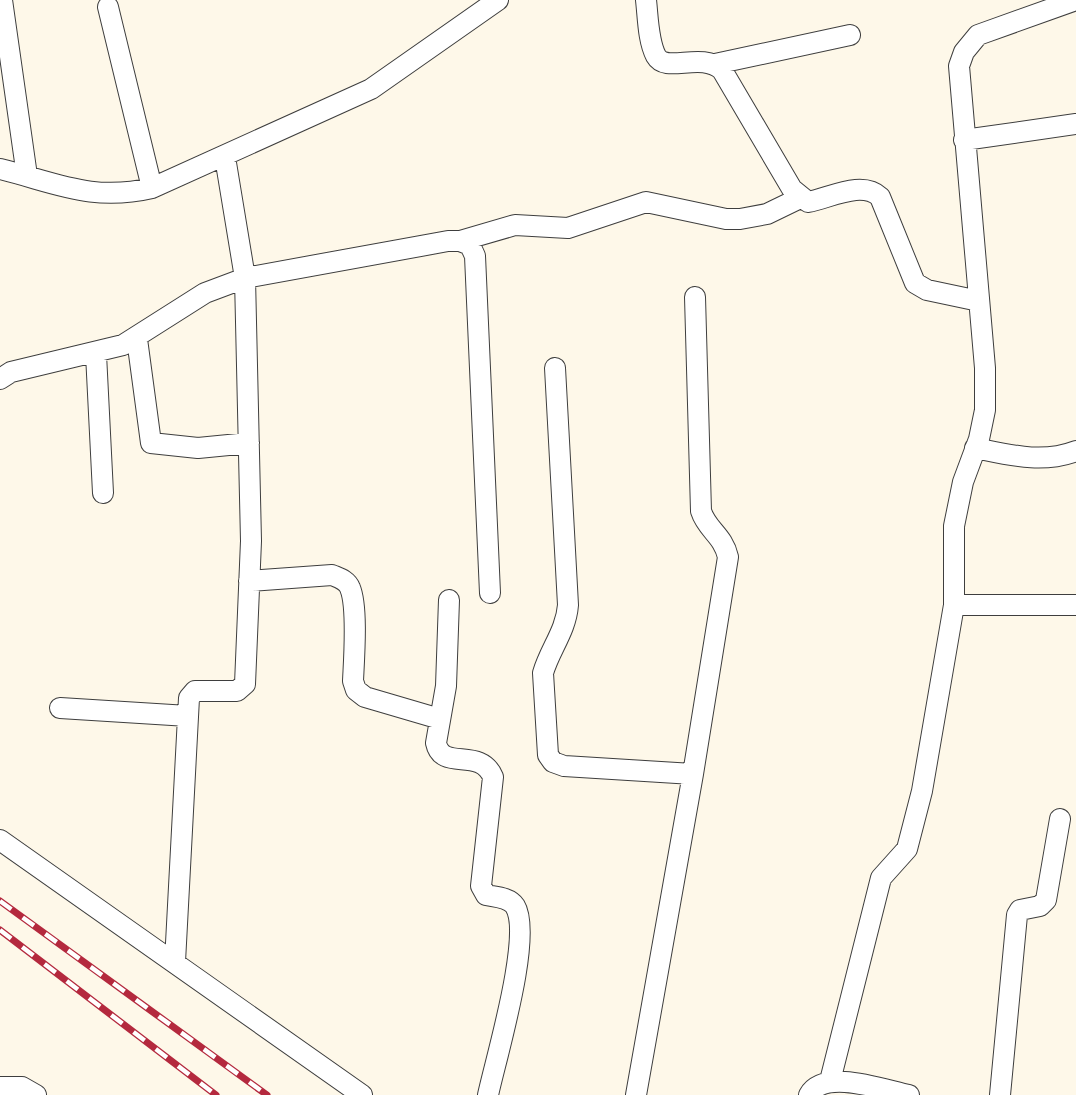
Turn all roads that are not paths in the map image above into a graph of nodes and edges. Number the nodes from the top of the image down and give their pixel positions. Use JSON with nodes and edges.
{"nodes":[{"id":1,"x":2,"y":0,"type":"edge"},
{"id":2,"x":498,"y":0,"type":"edge"},
{"id":3,"x":645,"y":0,"type":"edge"},
{"id":4,"x":1076,"y":0,"type":"edge"},
{"id":5,"x":108,"y":7,"type":"dead end"},
{"id":6,"x":850,"y":35,"type":"dead end"},
{"id":7,"x":715,"y":64,"type":"junction"},
{"id":8,"x":1076,"y":124,"type":"edge"},
{"id":9,"x":964,"y":140,"type":"junction"},
{"id":10,"x":225,"y":157,"type":"junction"},
{"id":11,"x":0,"y":169,"type":"edge"},
{"id":12,"x":27,"y":176,"type":"junction"},
{"id":13,"x":152,"y":188,"type":"junction"},
{"id":14,"x":800,"y":198,"type":"junction"},
{"id":15,"x":460,"y":241,"type":"junction"},
{"id":16,"x":245,"y":278,"type":"junction"},
{"id":17,"x":694,"y":297,"type":"dead end"},
{"id":18,"x":979,"y":302,"type":"junction"},
{"id":19,"x":137,"y":339,"type":"junction"},
{"id":20,"x":96,"y":354,"type":"junction"},
{"id":21,"x":555,"y":368,"type":"dead end"},
{"id":22,"x":0,"y":379,"type":"edge"},
{"id":23,"x":249,"y":443,"type":"junction"},
{"id":24,"x":975,"y":448,"type":"junction"},
{"id":25,"x":1076,"y":451,"type":"edge"},
{"id":26,"x":103,"y":493,"type":"dead end"},
{"id":27,"x":249,"y":581,"type":"junction"},
{"id":28,"x":490,"y":593,"type":"dead end"},
{"id":29,"x":449,"y":600,"type":"dead end"},
{"id":30,"x":954,"y":605,"type":"junction"},
{"id":31,"x":1076,"y":605,"type":"edge"},
{"id":32,"x":60,"y":708,"type":"dead end"},
{"id":33,"x":188,"y":716,"type":"junction"},
{"id":34,"x":440,"y":719,"type":"junction"},
{"id":35,"x":693,"y":774,"type":"junction"},
{"id":36,"x":1060,"y":819,"type":"dead end"},
{"id":37,"x":0,"y":840,"type":"edge"},
{"id":38,"x":175,"y":962,"type":"junction"},
{"id":39,"x":830,"y":1081,"type":"junction"},
{"id":40,"x":0,"y":1087,"type":"edge"},
{"id":41,"x":36,"y":1095,"type":"edge"},
{"id":42,"x":362,"y":1095,"type":"edge"},
{"id":43,"x":488,"y":1095,"type":"edge"},
{"id":44,"x":636,"y":1095,"type":"edge"},
{"id":45,"x":809,"y":1095,"type":"edge"},
{"id":46,"x":909,"y":1095,"type":"edge"},
{"id":47,"x":1000,"y":1095,"type":"edge"}],
"edges":[{"from":1,"to":12,"type":"street"},
{"from":2,"to":10,"type":"street"},
{"from":3,"to":7,"type":"street"},
{"from":4,"to":9,"type":"street"},
{"from":5,"to":13,"type":"street"},
{"from":6,"to":7,"type":"street"},
{"from":7,"to":14,"type":"street"},
{"from":8,"to":9,"type":"street"},
{"from":9,"to":18,"type":"street"},
{"from":10,"to":13,"type":"street"},
{"from":10,"to":16,"type":"street"},
{"from":11,"to":12,"type":"street"},
{"from":12,"to":13,"type":"street"},
{"from":14,"to":15,"type":"street"},
{"from":14,"to":18,"type":"street"},
{"from":15,"to":16,"type":"street"},
{"from":15,"to":28,"type":"street"},
{"from":16,"to":19,"type":"street"},
{"from":16,"to":23,"type":"street"},
{"from":17,"to":35,"type":"street"},
{"from":18,"to":24,"type":"street"},
{"from":19,"to":20,"type":"street"},
{"from":19,"to":23,"type":"street"},
{"from":20,"to":22,"type":"street"},
{"from":20,"to":26,"type":"street"},
{"from":21,"to":35,"type":"street"},
{"from":23,"to":27,"type":"street"},
{"from":24,"to":25,"type":"street"},
{"from":24,"to":30,"type":"street"},
{"from":27,"to":33,"type":"street"},
{"from":27,"to":34,"type":"street"},
{"from":29,"to":34,"type":"street"},
{"from":30,"to":31,"type":"street"},
{"from":30,"to":39,"type":"street"},
{"from":32,"to":33,"type":"street"},
{"from":33,"to":38,"type":"street"},
{"from":34,"to":43,"type":"street"},
{"from":35,"to":44,"type":"street"},
{"from":36,"to":47,"type":"street"},
{"from":37,"to":38,"type":"street"},
{"from":38,"to":42,"type":"street"},
{"from":39,"to":45,"type":"street"},
{"from":39,"to":46,"type":"street"},
{"from":40,"to":41,"type":"street"}]}
